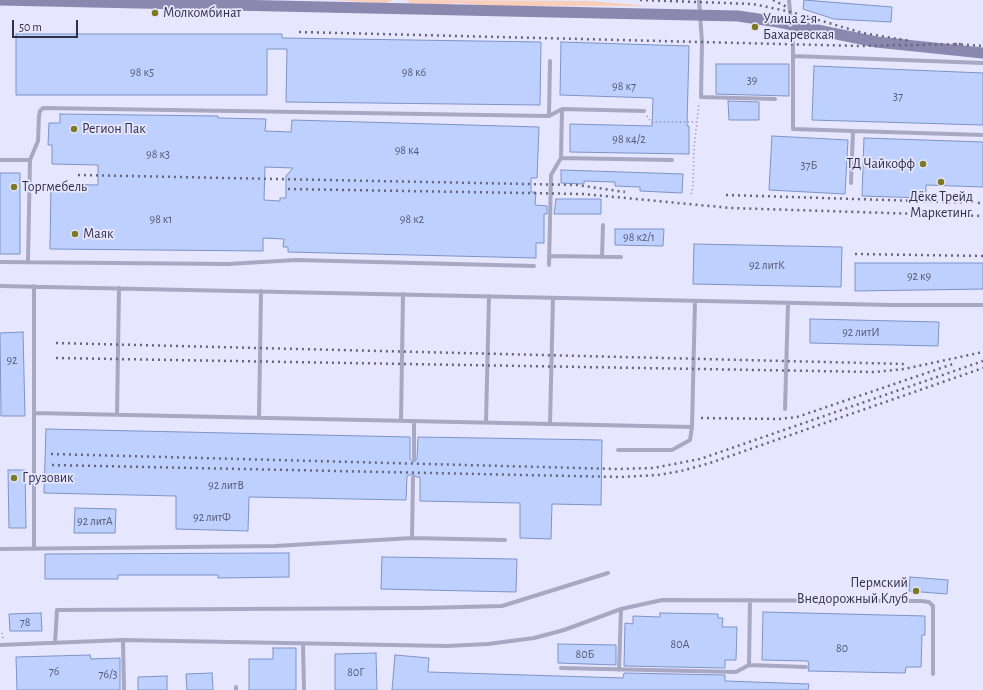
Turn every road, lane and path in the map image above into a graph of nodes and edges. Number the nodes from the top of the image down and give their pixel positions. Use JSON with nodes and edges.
{"nodes":[{"id":1,"x":0,"y":0,"type":"edge"},
{"id":2,"x":699,"y":0,"type":"edge"},
{"id":3,"x":789,"y":0,"type":"edge"},
{"id":4,"x":114,"y":2,"type":"edge"},
{"id":5,"x":700,"y":15,"type":"junction"},
{"id":6,"x":792,"y":24,"type":"junction"},
{"id":7,"x":983,"y":53,"type":"edge"},
{"id":8,"x":794,"y":56,"type":"junction"},
{"id":9,"x":550,"y":61,"type":"dead end"},
{"id":10,"x":983,"y":63,"type":"edge"},
{"id":11,"x":701,"y":97,"type":"junction"},
{"id":12,"x":775,"y":99,"type":"dead end"},
{"id":13,"x":562,"y":109,"type":"junction"},
{"id":14,"x":644,"y":111,"type":"joint"},
{"id":15,"x":549,"y":116,"type":"junction"},
{"id":16,"x":696,"y":122,"type":"junction"},
{"id":17,"x":853,"y":131,"type":"junction"},
{"id":18,"x":983,"y":135,"type":"edge"},
{"id":19,"x":561,"y":158,"type":"junction"},
{"id":20,"x":0,"y":160,"type":"edge"},
{"id":21,"x":30,"y":160,"type":"junction"},
{"id":22,"x":672,"y":160,"type":"dead end"},
{"id":23,"x":851,"y":183,"type":"dead end"},
{"id":24,"x":691,"y":194,"type":"dead end"},
{"id":25,"x":603,"y":225,"type":"dead end"},
{"id":26,"x":549,"y":256,"type":"junction"},
{"id":27,"x":602,"y":257,"type":"junction"},
{"id":28,"x":621,"y":257,"type":"dead end"},
{"id":29,"x":28,"y":261,"type":"junction"},
{"id":30,"x":0,"y":262,"type":"edge"},
{"id":31,"x":549,"y":265,"type":"dead end"},
{"id":32,"x":534,"y":266,"type":"dead end"},
{"id":33,"x":0,"y":286,"type":"edge"},
{"id":34,"x":34,"y":286,"type":"junction"},
{"id":35,"x":120,"y":288,"type":"junction"},
{"id":36,"x":261,"y":291,"type":"junction"},
{"id":37,"x":403,"y":294,"type":"junction"},
{"id":38,"x":489,"y":296,"type":"junction"},
{"id":39,"x":552,"y":298,"type":"junction"},
{"id":40,"x":694,"y":301,"type":"junction"},
{"id":41,"x":788,"y":303,"type":"junction"},
{"id":42,"x":983,"y":306,"type":"edge"},
{"id":43,"x":785,"y":409,"type":"dead end"},
{"id":44,"x":34,"y":413,"type":"junction"},
{"id":45,"x":117,"y":415,"type":"junction"},
{"id":46,"x":259,"y":418,"type":"junction"},
{"id":47,"x":401,"y":421,"type":"junction"},
{"id":48,"x":414,"y":421,"type":"junction"},
{"id":49,"x":486,"y":422,"type":"junction"},
{"id":50,"x":550,"y":424,"type":"junction"},
{"id":51,"x":692,"y":427,"type":"junction"},
{"id":52,"x":618,"y":450,"type":"dead end"},
{"id":53,"x":414,"y":459,"type":"dead end"},
{"id":54,"x":413,"y":476,"type":"dead end"},
{"id":55,"x":412,"y":538,"type":"junction"},
{"id":56,"x":505,"y":540,"type":"dead end"},
{"id":57,"x":0,"y":549,"type":"edge"},
{"id":58,"x":34,"y":549,"type":"junction"},
{"id":59,"x":608,"y":573,"type":"dead end"},
{"id":60,"x":750,"y":600,"type":"junction"},
{"id":61,"x":621,"y":609,"type":"junction"},
{"id":62,"x":123,"y":640,"type":"junction"},
{"id":63,"x":55,"y":643,"type":"junction"},
{"id":64,"x":303,"y":644,"type":"junction"},
{"id":65,"x":0,"y":645,"type":"edge"},
{"id":66,"x":749,"y":665,"type":"junction"},
{"id":67,"x":806,"y":667,"type":"dead end"},
{"id":68,"x":561,"y":668,"type":"dead end"},
{"id":69,"x":619,"y":670,"type":"junction"},
{"id":70,"x":933,"y":674,"type":"dead end"},
{"id":71,"x":124,"y":690,"type":"edge"},
{"id":72,"x":304,"y":690,"type":"edge"}],
"edges":[{"from":1,"to":4,"type":"main road"},
{"from":2,"to":5,"type":"lane"},
{"from":3,"to":6,"type":"lane"},
{"from":4,"to":5,"type":"main road"},
{"from":5,"to":6,"type":"main road"},
{"from":5,"to":11,"type":"lane"},
{"from":6,"to":7,"type":"main road"},
{"from":6,"to":8,"type":"lane"},
{"from":8,"to":10,"type":"lane"},
{"from":8,"to":17,"type":"lane"},
{"from":9,"to":15,"type":"lane"},
{"from":11,"to":12,"type":"lane"},
{"from":11,"to":16,"type":"path"},
{"from":13,"to":14,"type":"lane"},
{"from":13,"to":15,"type":"lane"},
{"from":13,"to":19,"type":"lane"},
{"from":14,"to":16,"type":"path"},
{"from":15,"to":21,"type":"lane"},
{"from":16,"to":24,"type":"path"},
{"from":17,"to":18,"type":"lane"},
{"from":17,"to":23,"type":"lane"},
{"from":19,"to":22,"type":"lane"},
{"from":19,"to":26,"type":"lane"},
{"from":20,"to":21,"type":"lane"},
{"from":21,"to":29,"type":"lane"},
{"from":25,"to":27,"type":"lane"},
{"from":26,"to":27,"type":"lane"},
{"from":26,"to":31,"type":"lane"},
{"from":27,"to":28,"type":"lane"},
{"from":29,"to":30,"type":"lane"},
{"from":29,"to":32,"type":"lane"},
{"from":33,"to":34,"type":"lane"},
{"from":34,"to":35,"type":"lane"},
{"from":34,"to":44,"type":"lane"},
{"from":35,"to":36,"type":"lane"},
{"from":35,"to":45,"type":"lane"},
{"from":36,"to":37,"type":"lane"},
{"from":36,"to":46,"type":"lane"},
{"from":37,"to":38,"type":"lane"},
{"from":37,"to":47,"type":"lane"},
{"from":38,"to":39,"type":"lane"},
{"from":38,"to":49,"type":"lane"},
{"from":39,"to":40,"type":"lane"},
{"from":39,"to":50,"type":"lane"},
{"from":40,"to":41,"type":"lane"},
{"from":40,"to":51,"type":"lane"},
{"from":41,"to":42,"type":"lane"},
{"from":41,"to":43,"type":"lane"},
{"from":44,"to":45,"type":"lane"},
{"from":44,"to":58,"type":"lane"},
{"from":45,"to":46,"type":"lane"},
{"from":46,"to":47,"type":"lane"},
{"from":47,"to":48,"type":"lane"},
{"from":48,"to":49,"type":"lane"},
{"from":48,"to":53,"type":"lane"},
{"from":49,"to":50,"type":"lane"},
{"from":50,"to":51,"type":"lane"},
{"from":51,"to":52,"type":"lane"},
{"from":54,"to":55,"type":"lane"},
{"from":55,"to":56,"type":"lane"},
{"from":55,"to":58,"type":"lane"},
{"from":57,"to":58,"type":"lane"},
{"from":59,"to":63,"type":"lane"},
{"from":60,"to":61,"type":"lane"},
{"from":60,"to":66,"type":"lane"},
{"from":60,"to":70,"type":"lane"},
{"from":61,"to":64,"type":"lane"},
{"from":61,"to":69,"type":"lane"},
{"from":62,"to":63,"type":"lane"},
{"from":62,"to":64,"type":"lane"},
{"from":62,"to":71,"type":"lane"},
{"from":63,"to":65,"type":"lane"},
{"from":64,"to":72,"type":"lane"},
{"from":66,"to":67,"type":"lane"},
{"from":66,"to":69,"type":"lane"},
{"from":68,"to":69,"type":"lane"}]}
